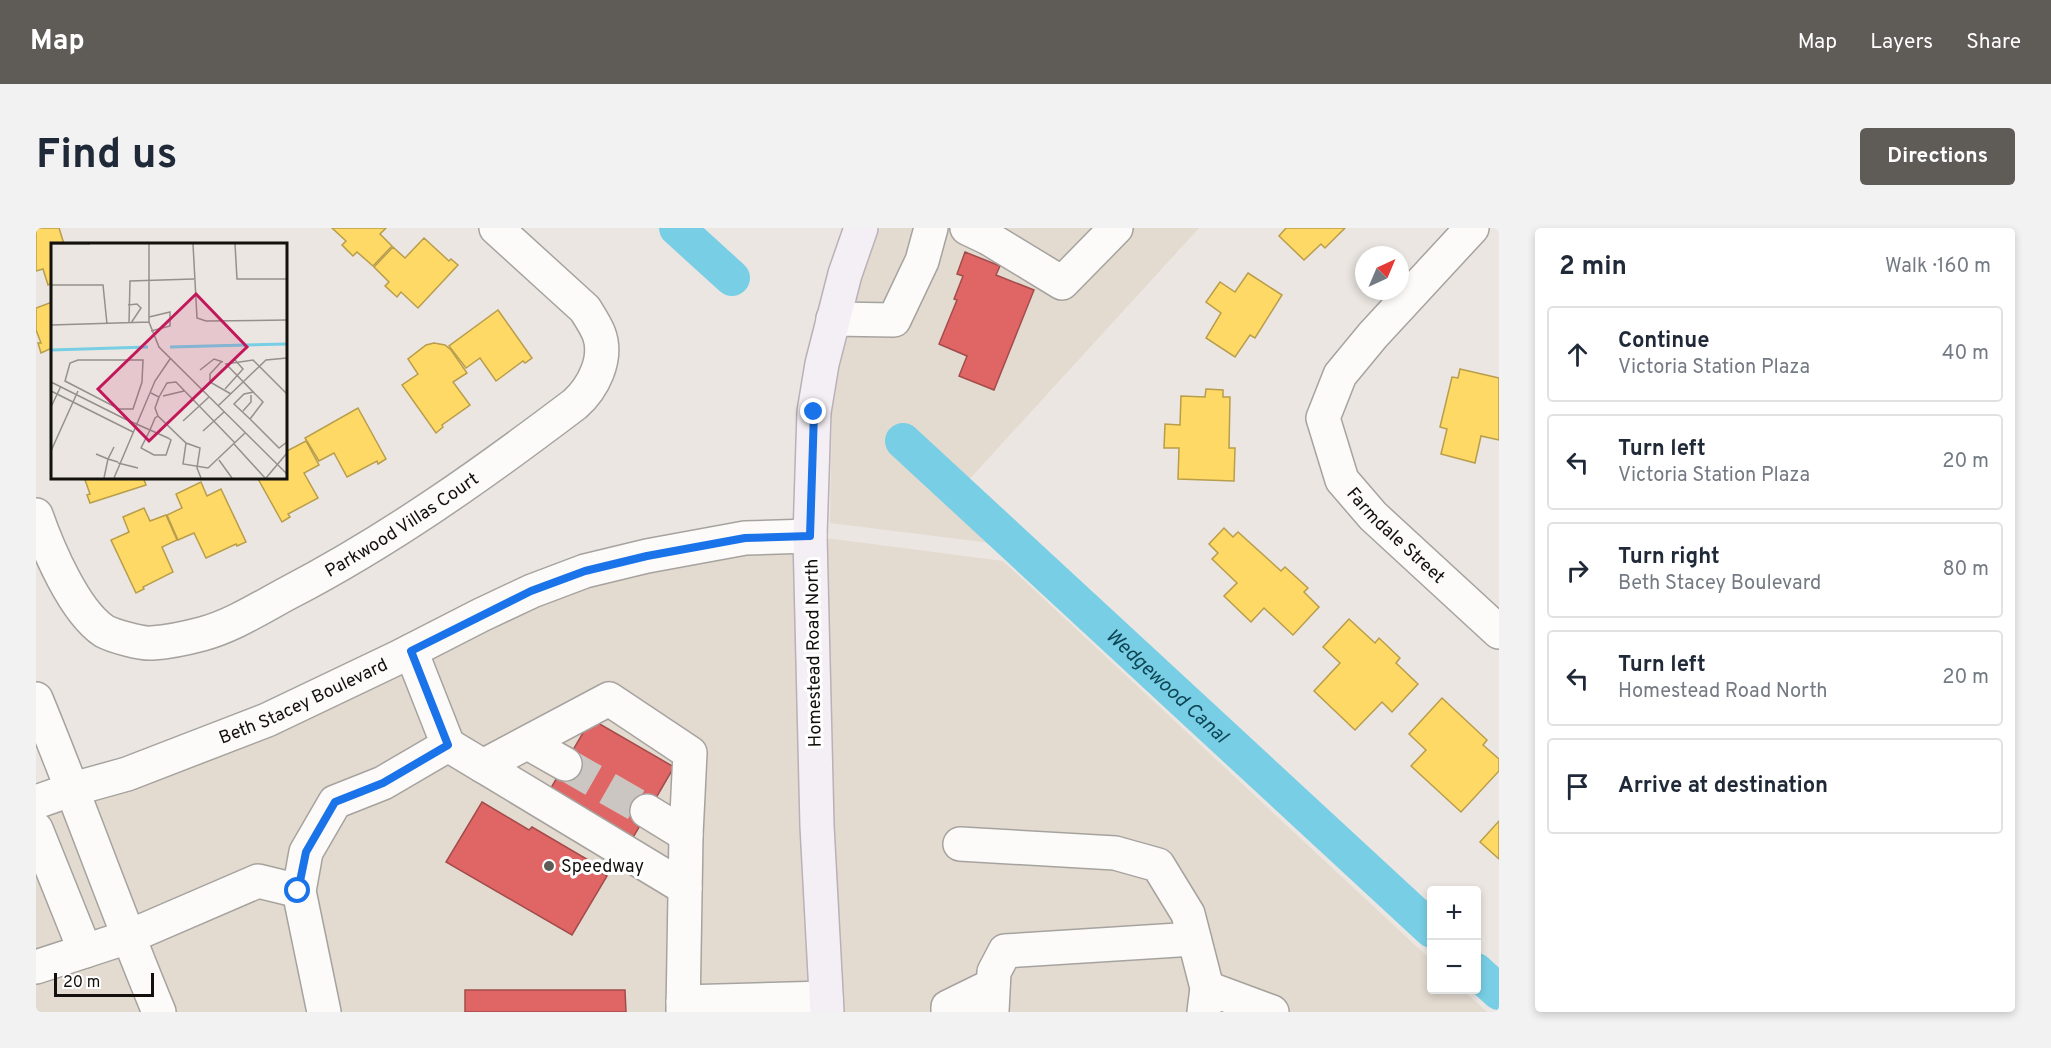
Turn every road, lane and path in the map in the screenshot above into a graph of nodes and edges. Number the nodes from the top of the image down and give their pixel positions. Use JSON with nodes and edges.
{"nodes":[{"id":1,"x":496,"y":228,"type":"edge"},
{"id":2,"x":861,"y":228,"type":"edge"},
{"id":3,"x":932,"y":228,"type":"edge"},
{"id":4,"x":967,"y":228,"type":"edge"},
{"id":5,"x":1116,"y":228,"type":"edge"},
{"id":6,"x":1472,"y":228,"type":"edge"},
{"id":7,"x":833,"y":319,"type":"junction"},
{"id":8,"x":39,"y":532,"type":"edge"},
{"id":9,"x":810,"y":536,"type":"junction"},
{"id":10,"x":1499,"y":632,"type":"edge"},
{"id":11,"x":411,"y":651,"type":"junction"},
{"id":12,"x":36,"y":699,"type":"edge"},
{"id":13,"x":528,"y":742,"type":"junction"},
{"id":14,"x":448,"y":745,"type":"junction"},
{"id":15,"x":566,"y":764,"type":"tunnel mouth"},
{"id":16,"x":483,"y":766,"type":"junction"},
{"id":17,"x":73,"y":789,"type":"junction"},
{"id":18,"x":36,"y":802,"type":"edge"},
{"id":19,"x":647,"y":812,"type":"tunnel mouth"},
{"id":20,"x":36,"y":829,"type":"edge"},
{"id":21,"x":686,"y":835,"type":"junction"},
{"id":22,"x":960,"y":844,"type":"dead end"},
{"id":23,"x":686,"y":888,"type":"junction"},
{"id":24,"x":298,"y":891,"type":"junction"},
{"id":25,"x":128,"y":937,"type":"junction"},
{"id":26,"x":1194,"y":939,"type":"junction"},
{"id":27,"x":85,"y":951,"type":"junction"},
{"id":28,"x":36,"y":967,"type":"edge"},
{"id":29,"x":992,"y":998,"type":"edge"},
{"id":30,"x":1205,"y":1000,"type":"edge"},
{"id":31,"x":826,"y":1005,"type":"edge"},
{"id":32,"x":683,"y":1007,"type":"edge"},
{"id":33,"x":159,"y":1012,"type":"edge"},
{"id":34,"x":324,"y":1012,"type":"edge"},
{"id":35,"x":948,"y":1012,"type":"edge"},
{"id":36,"x":1272,"y":1012,"type":"edge"}],
"edges":[{"from":1,"to":8,"type":"street","name":"Parkwood Villas Court"},
{"from":2,"to":7,"type":"main road","name":"Homestead Road North"},
{"from":3,"to":7,"type":"street"},
{"from":4,"to":5,"type":"street"},
{"from":6,"to":10,"type":"street","name":"Farmdale Street"},
{"from":7,"to":9,"type":"main road","name":"Homestead Road North"},
{"from":9,"to":11,"type":"street","name":"Beth Stacey Boulevard"},
{"from":9,"to":31,"type":"main road","name":"Homestead Road North"},
{"from":11,"to":14,"type":"street"},
{"from":11,"to":17,"type":"street","name":"Beth Stacey Boulevard"},
{"from":12,"to":17,"type":"street"},
{"from":13,"to":15,"type":"street"},
{"from":13,"to":16,"type":"street"},
{"from":13,"to":21,"type":"street"},
{"from":14,"to":16,"type":"street"},
{"from":14,"to":24,"type":"street"},
{"from":16,"to":23,"type":"street"},
{"from":17,"to":18,"type":"street","name":"Beth Stacey Boulevard"},
{"from":17,"to":25,"type":"street"},
{"from":19,"to":21,"type":"street"},
{"from":20,"to":27,"type":"street"},
{"from":21,"to":23,"type":"street"},
{"from":22,"to":26,"type":"street"},
{"from":23,"to":32,"type":"street"},
{"from":24,"to":25,"type":"street"},
{"from":24,"to":34,"type":"street"},
{"from":25,"to":27,"type":"street"},
{"from":25,"to":33,"type":"street"},
{"from":26,"to":29,"type":"street"},
{"from":26,"to":30,"type":"street"},
{"from":27,"to":28,"type":"street"},
{"from":29,"to":35,"type":"street"},
{"from":30,"to":36,"type":"street"},
{"from":31,"to":32,"type":"street"}]}
